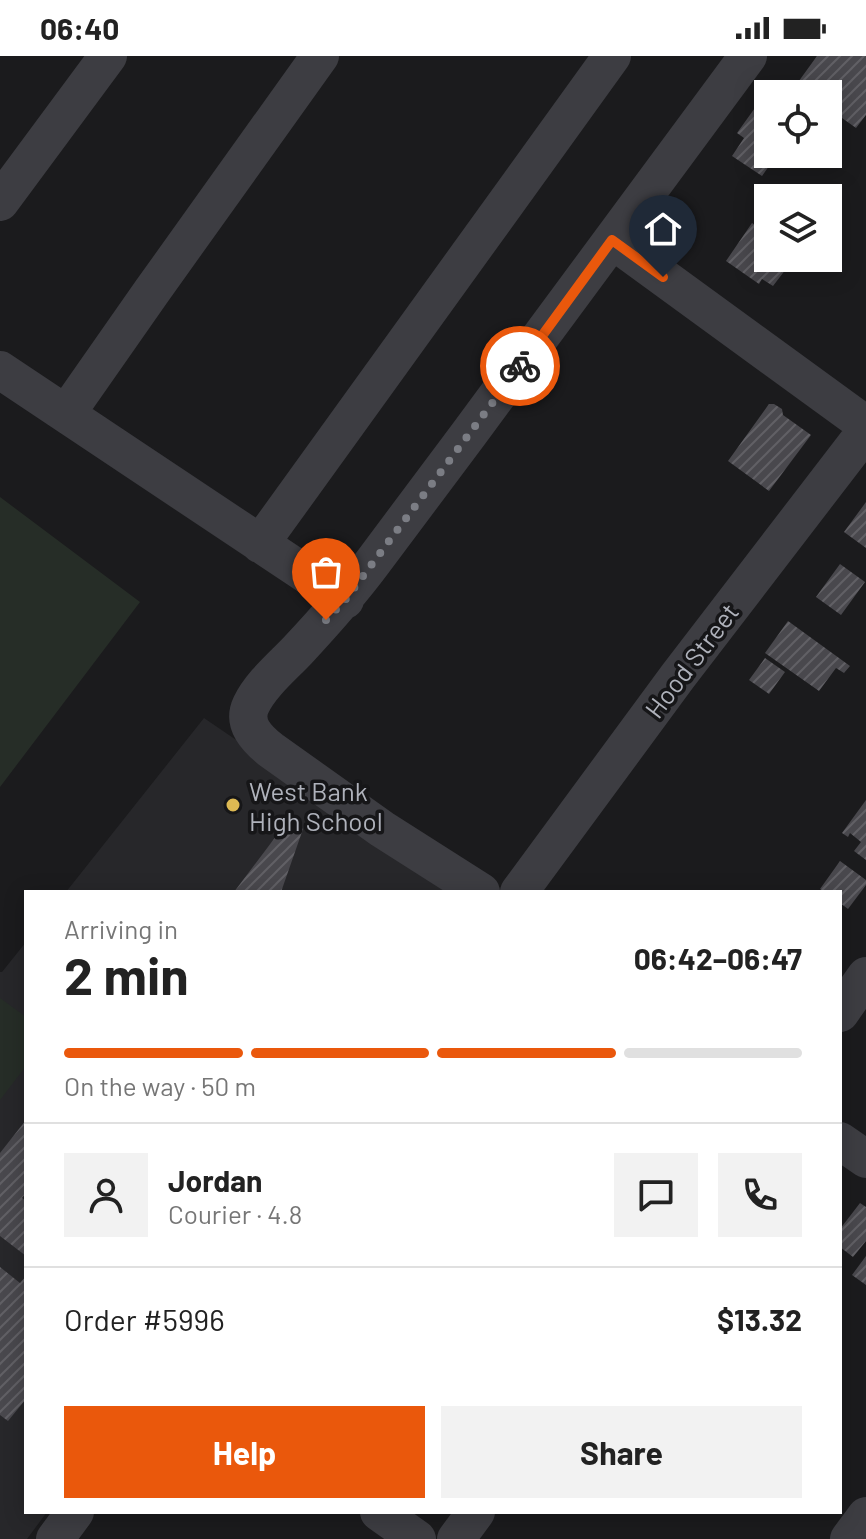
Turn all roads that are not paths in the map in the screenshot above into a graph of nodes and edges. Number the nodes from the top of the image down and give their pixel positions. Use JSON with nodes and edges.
{"nodes":[{"id":1,"x":108,"y":56,"type":"edge"},
{"id":2,"x":320,"y":56,"type":"edge"},
{"id":3,"x":612,"y":56,"type":"edge"},
{"id":4,"x":748,"y":56,"type":"edge"},
{"id":5,"x":0,"y":202,"type":"edge"},
{"id":6,"x":612,"y":240,"type":"junction"},
{"id":7,"x":0,"y":370,"type":"edge"},
{"id":8,"x":66,"y":414,"type":"junction"},
{"id":9,"x":866,"y":428,"type":"edge"},
{"id":10,"x":260,"y":544,"type":"junction"},
{"id":11,"x":345,"y":600,"type":"junction"},
{"id":12,"x":478,"y":890,"type":"edge"},
{"id":13,"x":520,"y":890,"type":"edge"},
{"id":14,"x":866,"y":976,"type":"edge"},
{"id":15,"x":842,"y":1010,"type":"edge"},
{"id":16,"x":842,"y":1142,"type":"edge"},
{"id":17,"x":866,"y":1159,"type":"edge"},
{"id":18,"x":74,"y":1514,"type":"edge"},
{"id":19,"x":382,"y":1514,"type":"edge"},
{"id":20,"x":475,"y":1514,"type":"edge"},
{"id":21,"x":866,"y":1516,"type":"edge"},
{"id":22,"x":55,"y":1539,"type":"edge"},
{"id":23,"x":417,"y":1539,"type":"edge"},
{"id":24,"x":456,"y":1539,"type":"edge"},
{"id":25,"x":849,"y":1539,"type":"edge"}],
"edges":[{"from":1,"to":5,"type":"street"},
{"from":2,"to":8,"type":"street"},
{"from":3,"to":10,"type":"street"},
{"from":4,"to":6,"type":"street"},
{"from":6,"to":9,"type":"street"},
{"from":6,"to":11,"type":"street"},
{"from":7,"to":8,"type":"street"},
{"from":8,"to":10,"type":"street"},
{"from":9,"to":13,"type":"street","name":"Hood Street"},
{"from":10,"to":11,"type":"street"},
{"from":11,"to":12,"type":"street"},
{"from":14,"to":15,"type":"street"},
{"from":16,"to":17,"type":"street"},
{"from":18,"to":22,"type":"street"},
{"from":19,"to":23,"type":"street"},
{"from":20,"to":24,"type":"street"},
{"from":21,"to":25,"type":"street"}]}
